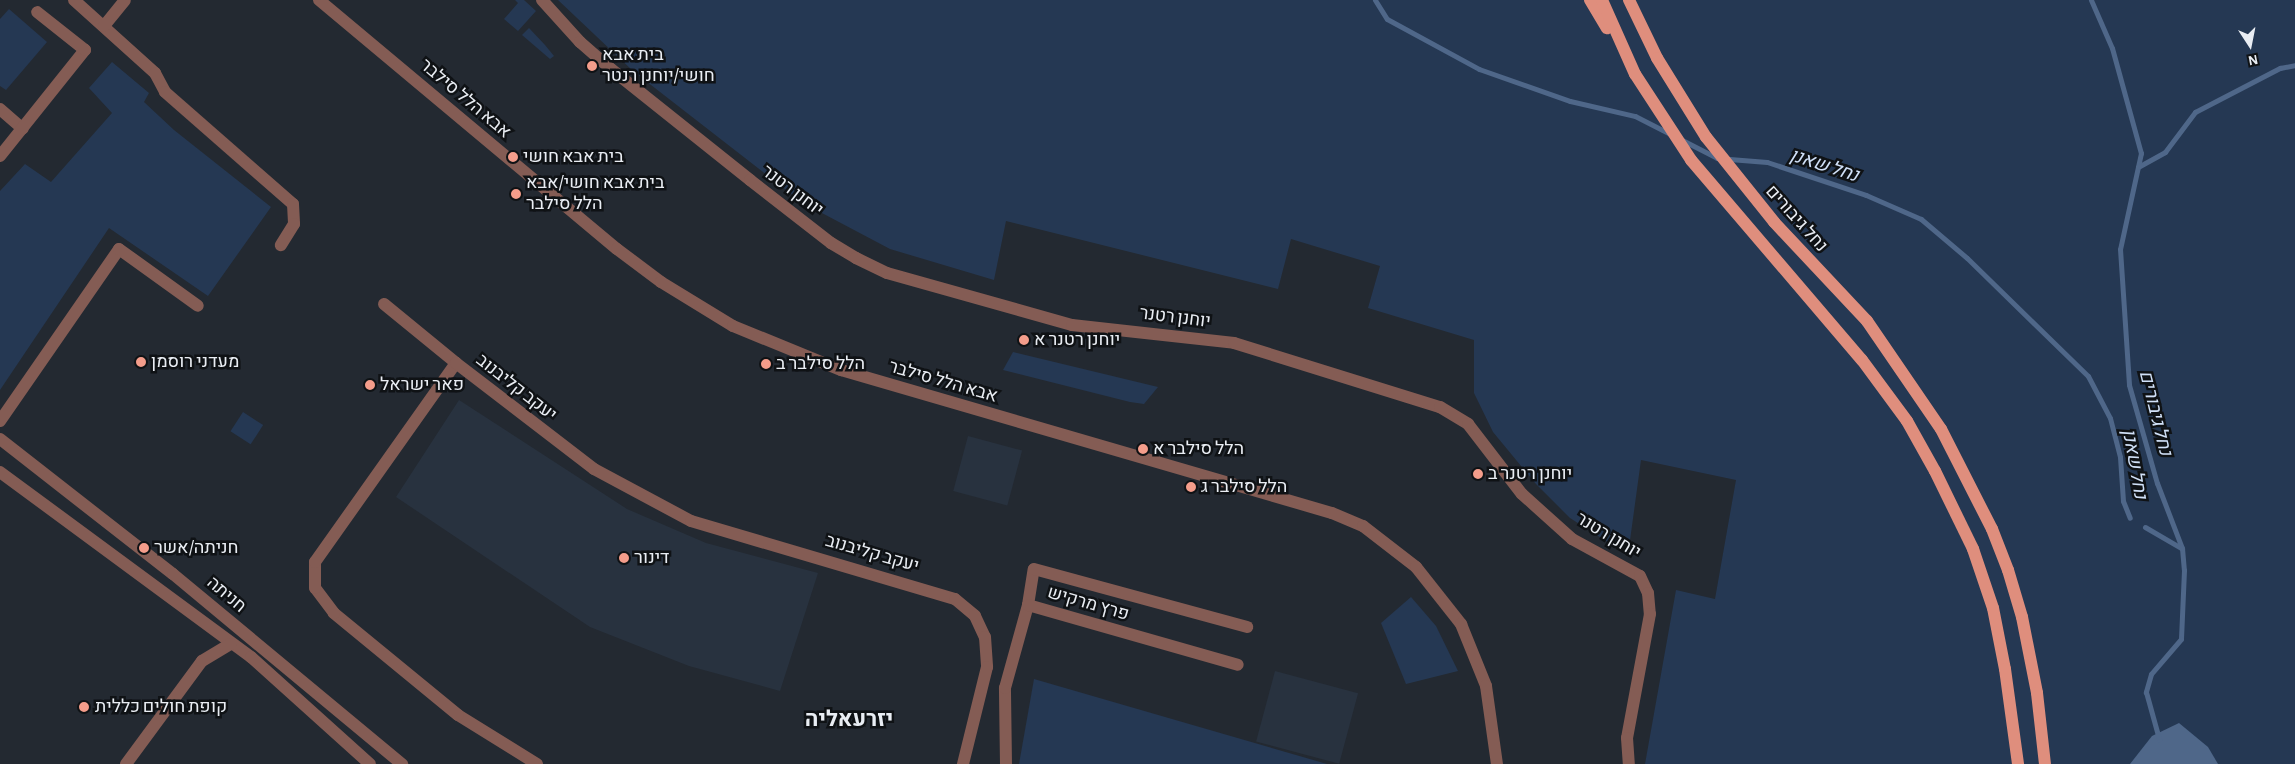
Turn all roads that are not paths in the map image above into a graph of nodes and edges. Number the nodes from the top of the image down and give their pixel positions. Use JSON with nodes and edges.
{"nodes":[{"id":1,"x":74,"y":0,"type":"edge"},
{"id":2,"x":125,"y":0,"type":"edge"},
{"id":3,"x":319,"y":0,"type":"edge"},
{"id":4,"x":542,"y":0,"type":"edge"},
{"id":5,"x":1590,"y":0,"type":"edge"},
{"id":6,"x":1602,"y":0,"type":"edge"},
{"id":7,"x":1629,"y":0,"type":"edge"},
{"id":8,"x":37,"y":12,"type":"dead end"},
{"id":9,"x":104,"y":26,"type":"junction"},
{"id":10,"x":1635,"y":74,"type":"junction"},
{"id":11,"x":0,"y":109,"type":"edge"},
{"id":12,"x":23,"y":129,"type":"junction"},
{"id":13,"x":0,"y":156,"type":"edge"},
{"id":14,"x":282,"y":245,"type":"dead end"},
{"id":15,"x":384,"y":304,"type":"dead end"},
{"id":16,"x":198,"y":306,"type":"dead end"},
{"id":17,"x":456,"y":363,"type":"junction"},
{"id":18,"x":0,"y":421,"type":"edge"},
{"id":19,"x":0,"y":439,"type":"edge"},
{"id":20,"x":0,"y":472,"type":"edge"},
{"id":21,"x":1028,"y":605,"type":"junction"},
{"id":22,"x":1246,"y":627,"type":"dead end"},
{"id":23,"x":230,"y":644,"type":"junction"},
{"id":24,"x":1238,"y":665,"type":"dead end"},
{"id":25,"x":126,"y":764,"type":"edge"},
{"id":26,"x":370,"y":764,"type":"edge"},
{"id":27,"x":402,"y":764,"type":"edge"},
{"id":28,"x":537,"y":764,"type":"edge"},
{"id":29,"x":963,"y":764,"type":"edge"},
{"id":30,"x":1006,"y":764,"type":"edge"},
{"id":31,"x":1496,"y":764,"type":"edge"},
{"id":32,"x":1629,"y":764,"type":"edge"},
{"id":33,"x":2018,"y":764,"type":"edge"},
{"id":34,"x":2045,"y":764,"type":"edge"}],
"edges":[{"from":1,"to":9,"type":"street"},
{"from":2,"to":9,"type":"street"},
{"from":3,"to":31,"type":"street","name":"אבא הלל סילבר"},
{"from":4,"to":32,"type":"street","name":"יוחנן רטנר"},
{"from":5,"to":10,"type":"main road"},
{"from":6,"to":10,"type":"main road"},
{"from":7,"to":34,"type":"main road","name":"נחל גיבורים"},
{"from":8,"to":12,"type":"street"},
{"from":9,"to":14,"type":"street"},
{"from":10,"to":33,"type":"main road"},
{"from":11,"to":12,"type":"street"},
{"from":12,"to":13,"type":"street"},
{"from":15,"to":17,"type":"street"},
{"from":16,"to":18,"type":"street"},
{"from":17,"to":28,"type":"street","name":"יעקב קליבנוב"},
{"from":17,"to":29,"type":"street","name":"יעקב קליבנוב"},
{"from":19,"to":27,"type":"street","name":"חניתה"},
{"from":20,"to":23,"type":"street","name":"חניתה"},
{"from":21,"to":22,"type":"street"},
{"from":21,"to":24,"type":"street","name":"פרץ מרקיש"},
{"from":21,"to":30,"type":"street","name":"פרץ מרקיש"},
{"from":23,"to":25,"type":"street"},
{"from":23,"to":26,"type":"street","name":"חניתה"}]}
